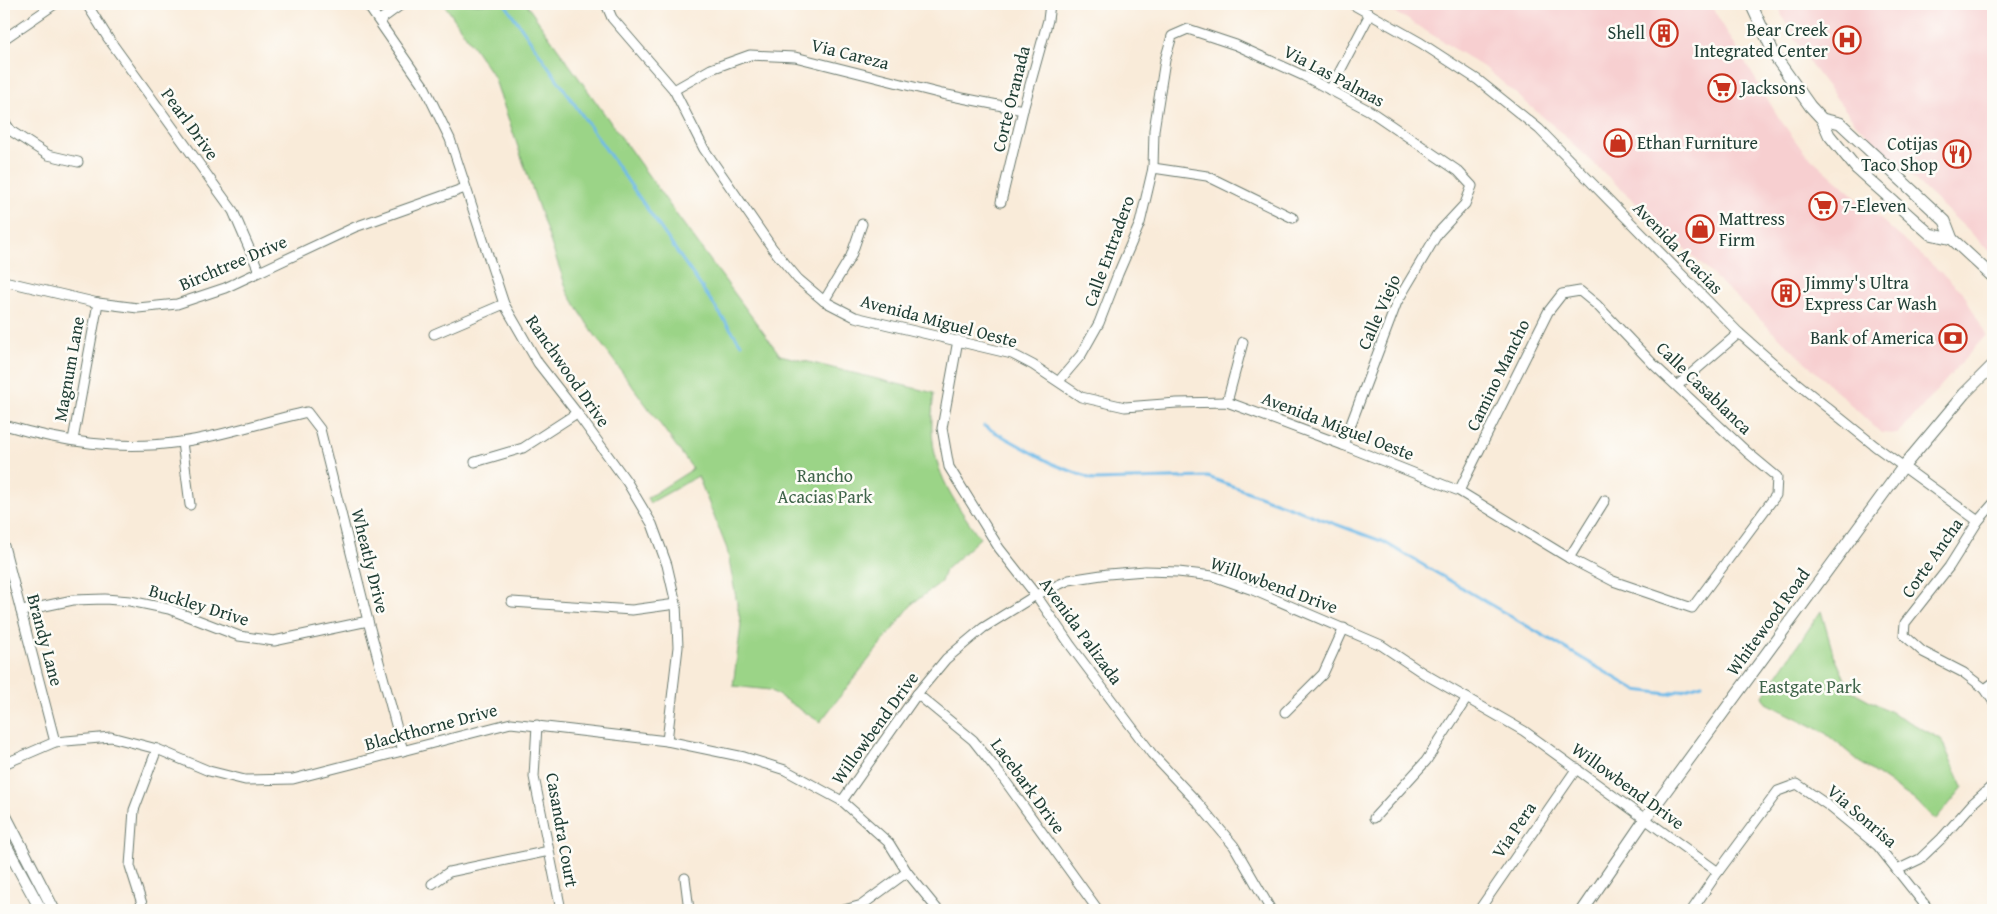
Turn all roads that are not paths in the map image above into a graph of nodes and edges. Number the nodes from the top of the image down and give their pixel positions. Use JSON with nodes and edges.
{"nodes":[{"id":1,"x":55,"y":4,"type":"edge"},
{"id":2,"x":83,"y":4,"type":"edge"},
{"id":3,"x":367,"y":4,"type":"edge"},
{"id":4,"x":402,"y":4,"type":"edge"},
{"id":5,"x":606,"y":4,"type":"edge"},
{"id":6,"x":1050,"y":4,"type":"edge"},
{"id":7,"x":1352,"y":4,"type":"edge"},
{"id":8,"x":1751,"y":4,"type":"edge"},
{"id":9,"x":1370,"y":14,"type":"junction"},
{"id":10,"x":380,"y":20,"type":"junction"},
{"id":11,"x":4,"y":39,"type":"edge"},
{"id":12,"x":1165,"y":60,"type":"joint"},
{"id":13,"x":674,"y":90,"type":"junction"},
{"id":14,"x":1330,"y":90,"type":"junction"},
{"id":15,"x":1023,"y":110,"type":"junction"},
{"id":16,"x":1822,"y":120,"type":"junction"},
{"id":17,"x":4,"y":121,"type":"edge"},
{"id":18,"x":78,"y":162,"type":"dead end"},
{"id":19,"x":1153,"y":168,"type":"junction"},
{"id":20,"x":465,"y":188,"type":"junction"},
{"id":21,"x":1001,"y":202,"type":"dead end"},
{"id":22,"x":1465,"y":204,"type":"joint"},
{"id":23,"x":1293,"y":218,"type":"dead end"},
{"id":24,"x":862,"y":224,"type":"dead end"},
{"id":25,"x":1952,"y":239,"type":"junction"},
{"id":26,"x":259,"y":271,"type":"junction"},
{"id":27,"x":1993,"y":277,"type":"edge"},
{"id":28,"x":4,"y":281,"type":"edge"},
{"id":29,"x":1580,"y":290,"type":"joint"},
{"id":30,"x":824,"y":301,"type":"junction"},
{"id":31,"x":98,"y":303,"type":"junction"},
{"id":32,"x":504,"y":304,"type":"junction"},
{"id":33,"x":1739,"y":333,"type":"junction"},
{"id":34,"x":434,"y":334,"type":"dead end"},
{"id":35,"x":958,"y":340,"type":"junction"},
{"id":36,"x":1243,"y":342,"type":"dead end"},
{"id":37,"x":1993,"y":365,"type":"edge"},
{"id":38,"x":1058,"y":381,"type":"junction"},
{"id":39,"x":1678,"y":385,"type":"junction"},
{"id":40,"x":1227,"y":402,"type":"junction"},
{"id":41,"x":577,"y":413,"type":"junction"},
{"id":42,"x":4,"y":425,"type":"edge"},
{"id":43,"x":73,"y":440,"type":"junction"},
{"id":44,"x":182,"y":442,"type":"junction"},
{"id":45,"x":1343,"y":445,"type":"junction"},
{"id":46,"x":475,"y":462,"type":"dead end"},
{"id":47,"x":1903,"y":466,"type":"junction"},
{"id":48,"x":1459,"y":490,"type":"junction"},
{"id":49,"x":1605,"y":500,"type":"dead end"},
{"id":50,"x":1993,"y":504,"type":"edge"},
{"id":51,"x":190,"y":505,"type":"dead end"},
{"id":52,"x":1978,"y":521,"type":"junction"},
{"id":53,"x":4,"y":546,"type":"edge"},
{"id":54,"x":1569,"y":558,"type":"junction"},
{"id":55,"x":1036,"y":595,"type":"junction"},
{"id":56,"x":512,"y":602,"type":"dead end"},
{"id":57,"x":676,"y":604,"type":"junction"},
{"id":58,"x":1692,"y":608,"type":"joint"},
{"id":59,"x":21,"y":611,"type":"junction"},
{"id":60,"x":368,"y":621,"type":"junction"},
{"id":61,"x":1344,"y":628,"type":"junction"},
{"id":62,"x":1993,"y":682,"type":"edge"},
{"id":63,"x":1985,"y":690,"type":"junction"},
{"id":64,"x":917,"y":694,"type":"junction"},
{"id":65,"x":1467,"y":698,"type":"junction"},
{"id":66,"x":1993,"y":701,"type":"edge"},
{"id":67,"x":1286,"y":712,"type":"dead end"},
{"id":68,"x":537,"y":725,"type":"junction"},
{"id":69,"x":666,"y":741,"type":"junction"},
{"id":70,"x":55,"y":742,"type":"junction"},
{"id":71,"x":157,"y":749,"type":"junction"},
{"id":72,"x":403,"y":751,"type":"junction"},
{"id":73,"x":4,"y":764,"type":"edge"},
{"id":74,"x":1577,"y":768,"type":"junction"},
{"id":75,"x":1993,"y":785,"type":"edge"},
{"id":76,"x":842,"y":801,"type":"junction"},
{"id":77,"x":4,"y":812,"type":"edge"},
{"id":78,"x":1374,"y":818,"type":"dead end"},
{"id":79,"x":1646,"y":818,"type":"junction"},
{"id":80,"x":4,"y":842,"type":"edge"},
{"id":81,"x":548,"y":851,"type":"junction"},
{"id":82,"x":1897,"y":870,"type":"junction"},
{"id":83,"x":907,"y":872,"type":"junction"},
{"id":84,"x":1718,"y":872,"type":"junction"},
{"id":85,"x":685,"y":878,"type":"dead end"},
{"id":86,"x":432,"y":884,"type":"dead end"},
{"id":87,"x":45,"y":909,"type":"edge"},
{"id":88,"x":144,"y":910,"type":"edge"},
{"id":89,"x":561,"y":910,"type":"edge"},
{"id":90,"x":689,"y":910,"type":"edge"},
{"id":91,"x":844,"y":910,"type":"edge"},
{"id":92,"x":938,"y":910,"type":"edge"},
{"id":93,"x":1098,"y":910,"type":"edge"},
{"id":94,"x":1271,"y":910,"type":"edge"},
{"id":95,"x":1479,"y":910,"type":"edge"},
{"id":96,"x":1583,"y":910,"type":"edge"},
{"id":97,"x":1692,"y":910,"type":"edge"},
{"id":98,"x":1929,"y":910,"type":"edge"}],
"edges":[{"from":1,"to":11,"type":"street"},
{"from":2,"to":26,"type":"street","name":"Pearl Drive"},
{"from":3,"to":10,"type":"street","name":"Ranchwood Drive"},
{"from":4,"to":10,"type":"street"},
{"from":5,"to":13,"type":"street","name":"Avenida Miguel Oeste"},
{"from":6,"to":15,"type":"street","name":"Corte Oranada"},
{"from":7,"to":9,"type":"street","name":"Avenida Acacias"},
{"from":8,"to":16,"type":"main road"},
{"from":9,"to":14,"type":"street"},
{"from":9,"to":33,"type":"street","name":"Avenida Acacias"},
{"from":10,"to":20,"type":"street","name":"Ranchwood Drive"},
{"from":12,"to":14,"type":"street","name":"Via Las Palmas"},
{"from":12,"to":19,"type":"street","name":"Calle Entradero"},
{"from":13,"to":15,"type":"street","name":"Via Careza"},
{"from":13,"to":30,"type":"street","name":"Avenida Miguel Oeste"},
{"from":14,"to":22,"type":"street","name":"Via Las Palmas"},
{"from":15,"to":21,"type":"street","name":"Corte Oranada"},
{"from":16,"to":25,"type":"main road"},
{"from":16,"to":25,"type":"main road"},
{"from":17,"to":18,"type":"street"},
{"from":19,"to":23,"type":"street"},
{"from":19,"to":38,"type":"street","name":"Calle Entradero"},
{"from":20,"to":26,"type":"street","name":"Birchtree Drive"},
{"from":20,"to":32,"type":"street","name":"Ranchwood Drive"},
{"from":22,"to":45,"type":"street","name":"Calle Viejo"},
{"from":24,"to":30,"type":"street"},
{"from":25,"to":27,"type":"main road"},
{"from":26,"to":31,"type":"street","name":"Birchtree Drive"},
{"from":28,"to":31,"type":"street","name":"Birchtree Drive"},
{"from":29,"to":39,"type":"street","name":"Calle Casablanca"},
{"from":29,"to":48,"type":"street","name":"Camino Mancho"},
{"from":30,"to":35,"type":"street","name":"Avenida Miguel Oeste"},
{"from":31,"to":43,"type":"street","name":"Magnum Lane"},
{"from":32,"to":34,"type":"street"},
{"from":32,"to":41,"type":"street","name":"Ranchwood Drive"},
{"from":33,"to":39,"type":"street"},
{"from":33,"to":47,"type":"street","name":"Avenida Acacias"},
{"from":35,"to":38,"type":"street","name":"Avenida Miguel Oeste"},
{"from":35,"to":55,"type":"street","name":"Avenida Palizada"},
{"from":36,"to":40,"type":"street"},
{"from":37,"to":47,"type":"main road","name":"Whitewood Road"},
{"from":38,"to":40,"type":"street","name":"Avenida Miguel Oeste"},
{"from":39,"to":58,"type":"street","name":"Calle Casablanca"},
{"from":40,"to":45,"type":"street","name":"Avenida Miguel Oeste"},
{"from":41,"to":46,"type":"street"},
{"from":41,"to":57,"type":"street","name":"Ranchwood Drive"},
{"from":42,"to":43,"type":"street"},
{"from":43,"to":44,"type":"street"},
{"from":44,"to":51,"type":"street"},
{"from":44,"to":60,"type":"street","name":"Wheatly Drive"},
{"from":45,"to":48,"type":"street","name":"Avenida Miguel Oeste"},
{"from":47,"to":52,"type":"street","name":"Avenida Acacias"},
{"from":47,"to":79,"type":"main road","name":"Whitewood Road"},
{"from":48,"to":54,"type":"street","name":"Avenida Miguel Oeste"},
{"from":49,"to":54,"type":"street"},
{"from":50,"to":52,"type":"street","name":"Corte Ancha"},
{"from":52,"to":63,"type":"street","name":"Corte Ancha"},
{"from":53,"to":59,"type":"street","name":"Brandy Lane"},
{"from":54,"to":58,"type":"street","name":"Avenida Miguel Oeste"},
{"from":55,"to":61,"type":"street","name":"Willowbend Drive"},
{"from":55,"to":64,"type":"street","name":"Willowbend Drive"},
{"from":55,"to":94,"type":"street","name":"Avenida Palizada"},
{"from":56,"to":57,"type":"street"},
{"from":57,"to":69,"type":"street","name":"Ranchwood Drive"},
{"from":59,"to":60,"type":"street","name":"Buckley Drive"},
{"from":59,"to":70,"type":"street","name":"Brandy Lane"},
{"from":60,"to":72,"type":"street","name":"Wheatly Drive"},
{"from":61,"to":65,"type":"street","name":"Willowbend Drive"},
{"from":61,"to":67,"type":"street"},
{"from":62,"to":63,"type":"street"},
{"from":63,"to":66,"type":"street"},
{"from":64,"to":76,"type":"street","name":"Willowbend Drive"},
{"from":64,"to":93,"type":"street","name":"Lacebark Drive"},
{"from":65,"to":74,"type":"street","name":"Willowbend Drive"},
{"from":65,"to":78,"type":"street"},
{"from":68,"to":69,"type":"street","name":"Blackthorne Drive"},
{"from":68,"to":72,"type":"street","name":"Blackthorne Drive"},
{"from":68,"to":81,"type":"street","name":"Casandra Court"},
{"from":69,"to":76,"type":"street","name":"Blackthorne Drive"},
{"from":70,"to":71,"type":"street","name":"Blackthorne Drive"},
{"from":70,"to":73,"type":"street","name":"Blackthorne Drive"},
{"from":71,"to":72,"type":"street","name":"Blackthorne Drive"},
{"from":71,"to":88,"type":"street"},
{"from":74,"to":79,"type":"street","name":"Willowbend Drive"},
{"from":74,"to":95,"type":"street","name":"Via Pera"},
{"from":75,"to":82,"type":"street"},
{"from":76,"to":83,"type":"street","name":"Blackthorne Drive"},
{"from":77,"to":87,"type":"main road"},
{"from":79,"to":84,"type":"street","name":"Willowbend Drive"},
{"from":79,"to":96,"type":"main road","name":"Whitewood Road"},
{"from":80,"to":87,"type":"main road"},
{"from":81,"to":86,"type":"street"},
{"from":81,"to":89,"type":"street","name":"Casandra Court"},
{"from":82,"to":84,"type":"street","name":"Via Sonrisa"},
{"from":82,"to":98,"type":"street","name":"Via Sonrisa"},
{"from":83,"to":91,"type":"street"},
{"from":83,"to":92,"type":"street","name":"Blackthorne Drive"},
{"from":84,"to":97,"type":"street"},
{"from":85,"to":90,"type":"street"}]}
